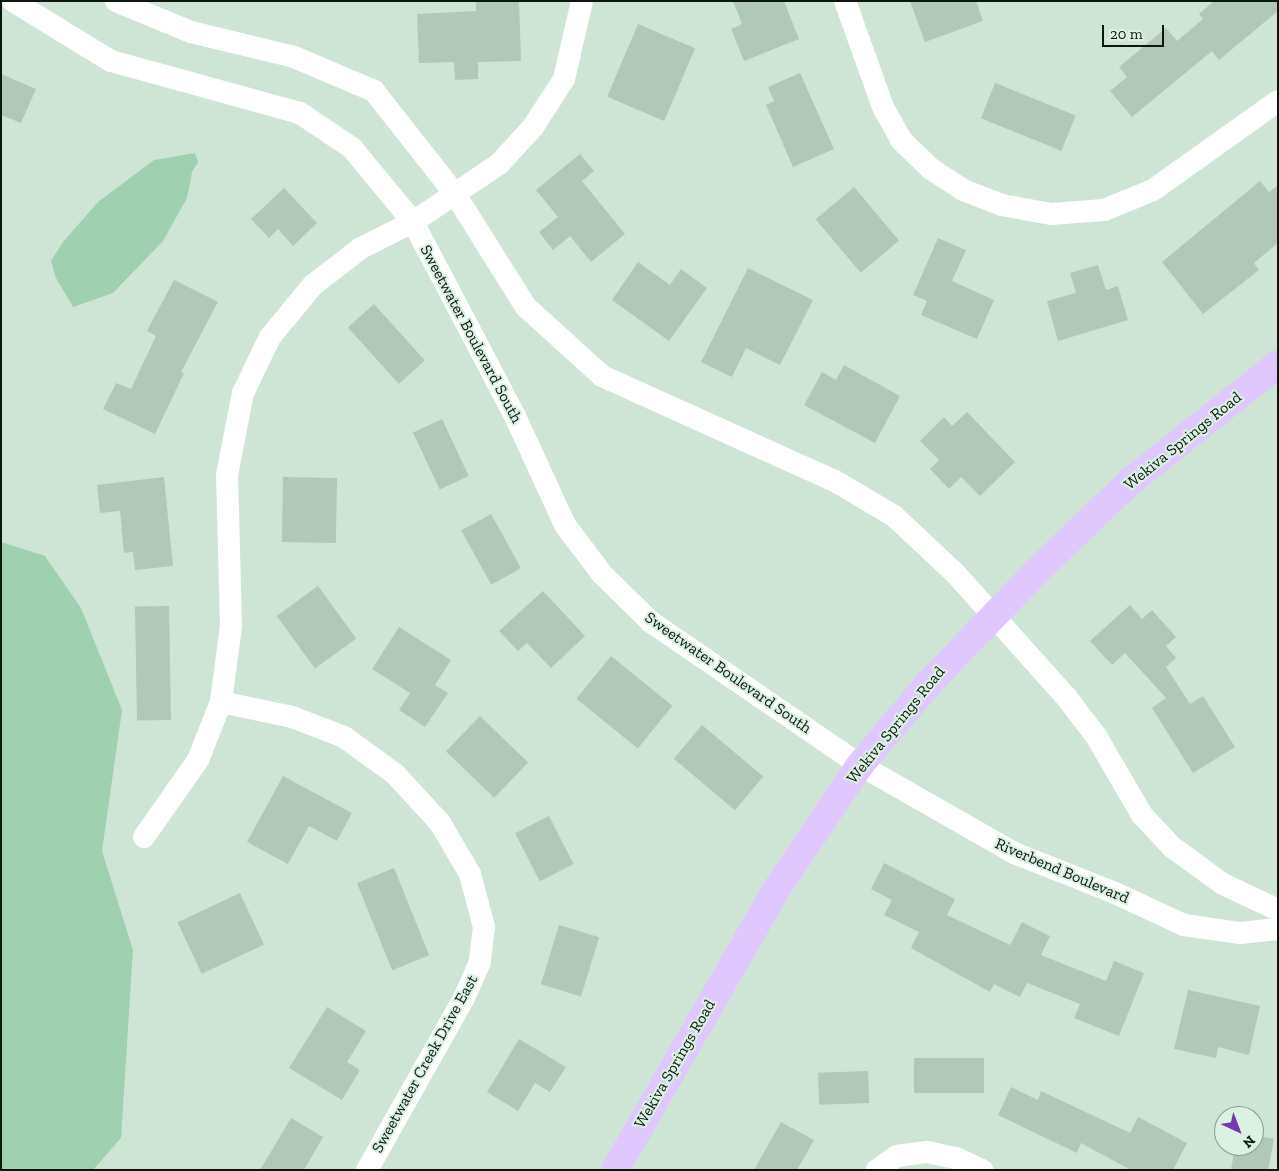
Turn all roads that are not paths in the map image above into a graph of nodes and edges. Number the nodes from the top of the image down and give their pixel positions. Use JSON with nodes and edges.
{"nodes":[{"id":1,"x":13,"y":1,"type":"edge"},
{"id":2,"x":116,"y":1,"type":"edge"},
{"id":3,"x":582,"y":1,"type":"edge"},
{"id":4,"x":845,"y":1,"type":"edge"},
{"id":5,"x":1278,"y":101,"type":"edge"},
{"id":6,"x":455,"y":194,"type":"junction"},
{"id":7,"x":413,"y":222,"type":"junction"},
{"id":8,"x":1278,"y":364,"type":"edge"},
{"id":9,"x":992,"y":616,"type":"junction"},
{"id":10,"x":221,"y":702,"type":"junction"},
{"id":11,"x":860,"y":765,"type":"junction"},
{"id":12,"x":144,"y":836,"type":"dead end"},
{"id":13,"x":1278,"y":910,"type":"edge"},
{"id":14,"x":1278,"y":929,"type":"edge"},
{"id":15,"x":367,"y":1170,"type":"edge"},
{"id":16,"x":615,"y":1170,"type":"edge"},
{"id":17,"x":877,"y":1170,"type":"edge"},
{"id":18,"x":982,"y":1170,"type":"edge"}],
"edges":[{"from":1,"to":7,"type":"street","name":"Sweetwater Boulevard South"},
{"from":2,"to":6,"type":"street"},
{"from":3,"to":6,"type":"street"},
{"from":4,"to":5,"type":"street"},
{"from":6,"to":7,"type":"street"},
{"from":6,"to":9,"type":"street"},
{"from":7,"to":10,"type":"street"},
{"from":7,"to":11,"type":"street","name":"Sweetwater Boulevard South"},
{"from":8,"to":9,"type":"main road","name":"Wekiva Springs Road"},
{"from":9,"to":11,"type":"main road","name":"Wekiva Springs Road"},
{"from":9,"to":13,"type":"street"},
{"from":10,"to":12,"type":"street"},
{"from":10,"to":15,"type":"street","name":"Sweetwater Creek Drive East"},
{"from":11,"to":14,"type":"street","name":"Riverbend Boulevard"},
{"from":11,"to":16,"type":"main road","name":"Wekiva Springs Road"},
{"from":17,"to":18,"type":"street"}]}
